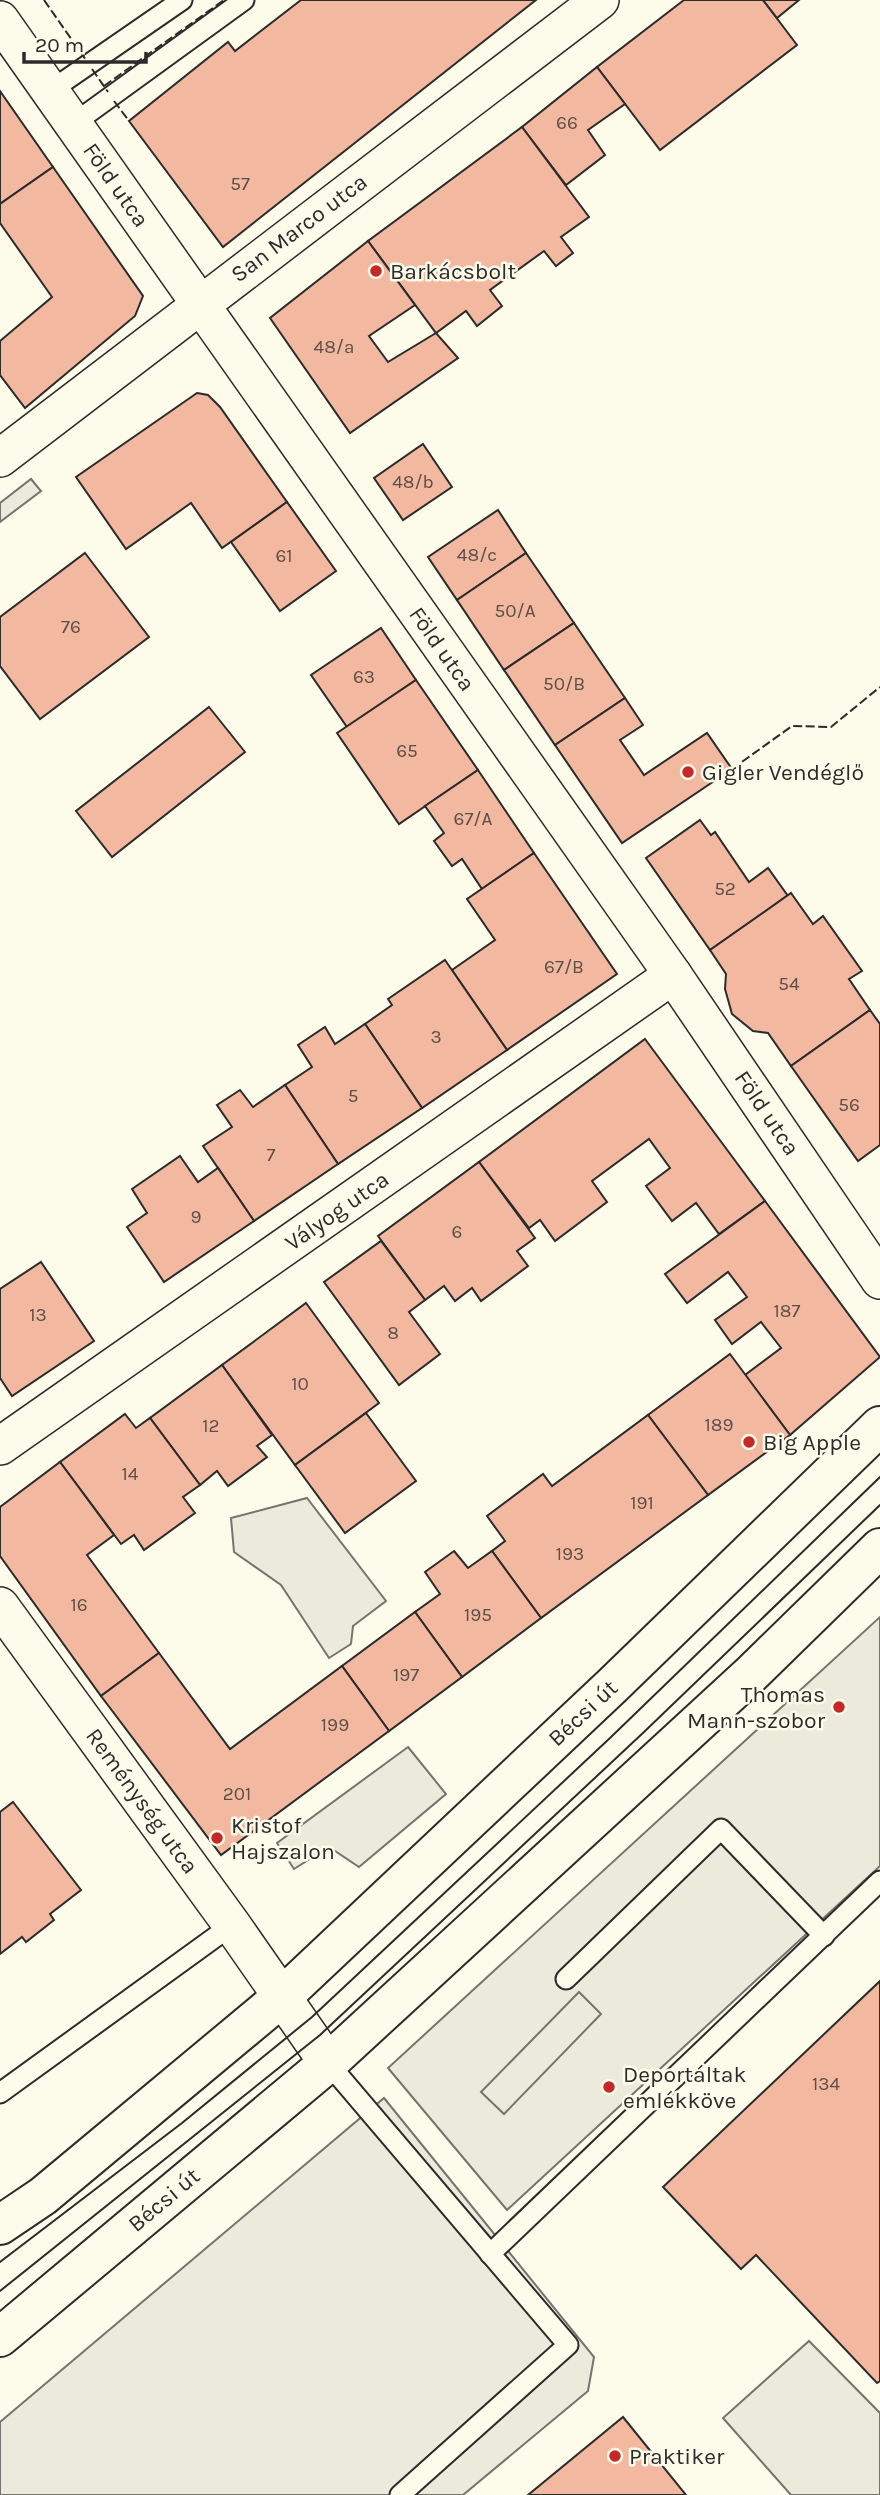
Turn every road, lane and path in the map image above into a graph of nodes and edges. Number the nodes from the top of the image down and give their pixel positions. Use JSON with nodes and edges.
{"nodes":[{"id":1,"x":181,"y":0,"type":"edge"},
{"id":2,"x":244,"y":0,"type":"edge"},
{"id":3,"x":600,"y":0,"type":"edge"},
{"id":4,"x":0,"y":20,"type":"edge"},
{"id":5,"x":50,"y":91,"type":"junction"},
{"id":6,"x":73,"y":124,"type":"junction"},
{"id":7,"x":199,"y":305,"type":"junction"},
{"id":8,"x":0,"y":458,"type":"edge"},
{"id":9,"x":673,"y":975,"type":"junction"},
{"id":10,"x":880,"y":1280,"type":"edge"},
{"id":11,"x":880,"y":1426,"type":"edge"},
{"id":12,"x":0,"y":1446,"type":"edge"},
{"id":13,"x":880,"y":1548,"type":"edge"},
{"id":14,"x":0,"y":1606,"type":"edge"},
{"id":15,"x":880,"y":1881,"type":"edge"},
{"id":16,"x":232,"y":1925,"type":"junction"},
{"id":17,"x":824,"y":1936,"type":"junction"},
{"id":18,"x":566,"y":1979,"type":"dead end"},
{"id":19,"x":282,"y":1997,"type":"junction"},
{"id":20,"x":328,"y":2063,"type":"junction"},
{"id":21,"x":0,"y":2093,"type":"edge"},
{"id":22,"x":0,"y":2225,"type":"edge"},
{"id":23,"x":491,"y":2254,"type":"junction"},
{"id":24,"x":0,"y":2337,"type":"edge"},
{"id":25,"x":400,"y":2495,"type":"edge"}],
"edges":[{"from":1,"to":5,"type":"lane"},
{"from":2,"to":6,"type":"lane"},
{"from":3,"to":7,"type":"street","name":"San Marco utca"},
{"from":4,"to":5,"type":"street","name":"Föld utca"},
{"from":5,"to":6,"type":"street","name":"Föld utca"},
{"from":6,"to":7,"type":"street","name":"Föld utca"},
{"from":7,"to":8,"type":"street","name":"San Marco utca"},
{"from":7,"to":9,"type":"street","name":"Föld utca"},
{"from":9,"to":10,"type":"street","name":"Föld utca"},
{"from":9,"to":12,"type":"street","name":"Vályog utca"},
{"from":11,"to":19,"type":"main road","name":"Bécsi út"},
{"from":13,"to":20,"type":"main road","name":"Bécsi út"},
{"from":14,"to":16,"type":"street","name":"Reménység utca"},
{"from":15,"to":17,"type":"lane"},
{"from":16,"to":19,"type":"street","name":"Reménység utca"},
{"from":16,"to":21,"type":"lane"},
{"from":17,"to":18,"type":"lane"},
{"from":17,"to":23,"type":"lane"},
{"from":19,"to":20,"type":"street"},
{"from":19,"to":22,"type":"main road","name":"Bécsi út"},
{"from":20,"to":23,"type":"lane"},
{"from":20,"to":24,"type":"main road","name":"Bécsi út"},
{"from":23,"to":25,"type":"lane"}]}
